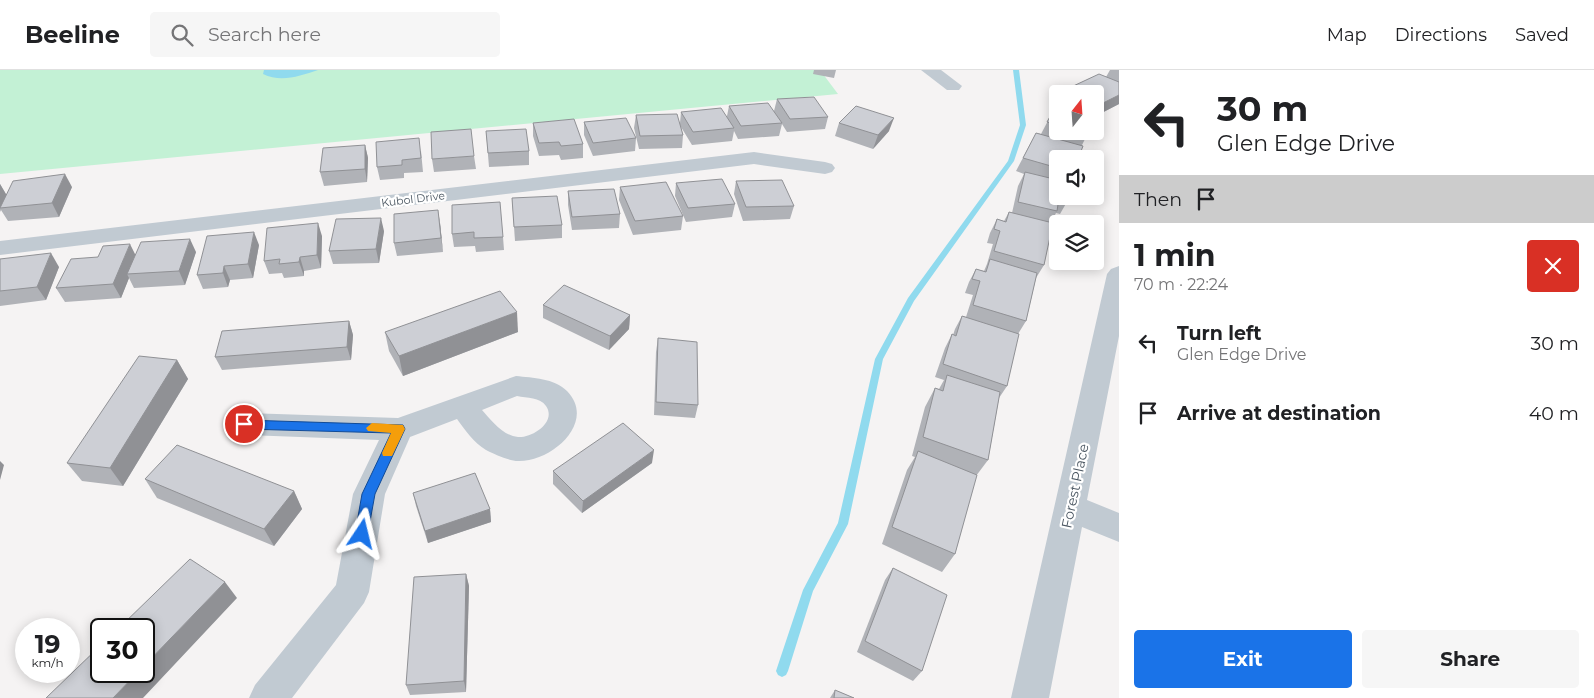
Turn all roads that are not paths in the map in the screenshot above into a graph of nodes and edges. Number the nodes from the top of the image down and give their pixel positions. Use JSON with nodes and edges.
{"nodes":[{"id":1,"x":930,"y":70,"type":"edge"},
{"id":2,"x":953,"y":86,"type":"dead end"},
{"id":3,"x":825,"y":168,"type":"dead end"},
{"id":4,"x":0,"y":248,"type":"edge"},
{"id":5,"x":1119,"y":274,"type":"edge"},
{"id":6,"x":462,"y":406,"type":"dead end"},
{"id":7,"x":244,"y":424,"type":"dead end"},
{"id":8,"x":399,"y":429,"type":"junction"},
{"id":9,"x":1070,"y":507,"type":"junction"},
{"id":10,"x":1119,"y":528,"type":"edge"},
{"id":11,"x":268,"y":698,"type":"edge"},
{"id":12,"x":1030,"y":698,"type":"edge"}],
"edges":[{"from":1,"to":2,"type":"street"},
{"from":3,"to":4,"type":"street","name":"Kubol Drive"},
{"from":5,"to":9,"type":"street","name":"Forest Place"},
{"from":6,"to":8,"type":"street"},
{"from":7,"to":8,"type":"street"},
{"from":8,"to":11,"type":"street"},
{"from":9,"to":10,"type":"street"},
{"from":9,"to":12,"type":"street","name":"Forest Place"}]}
